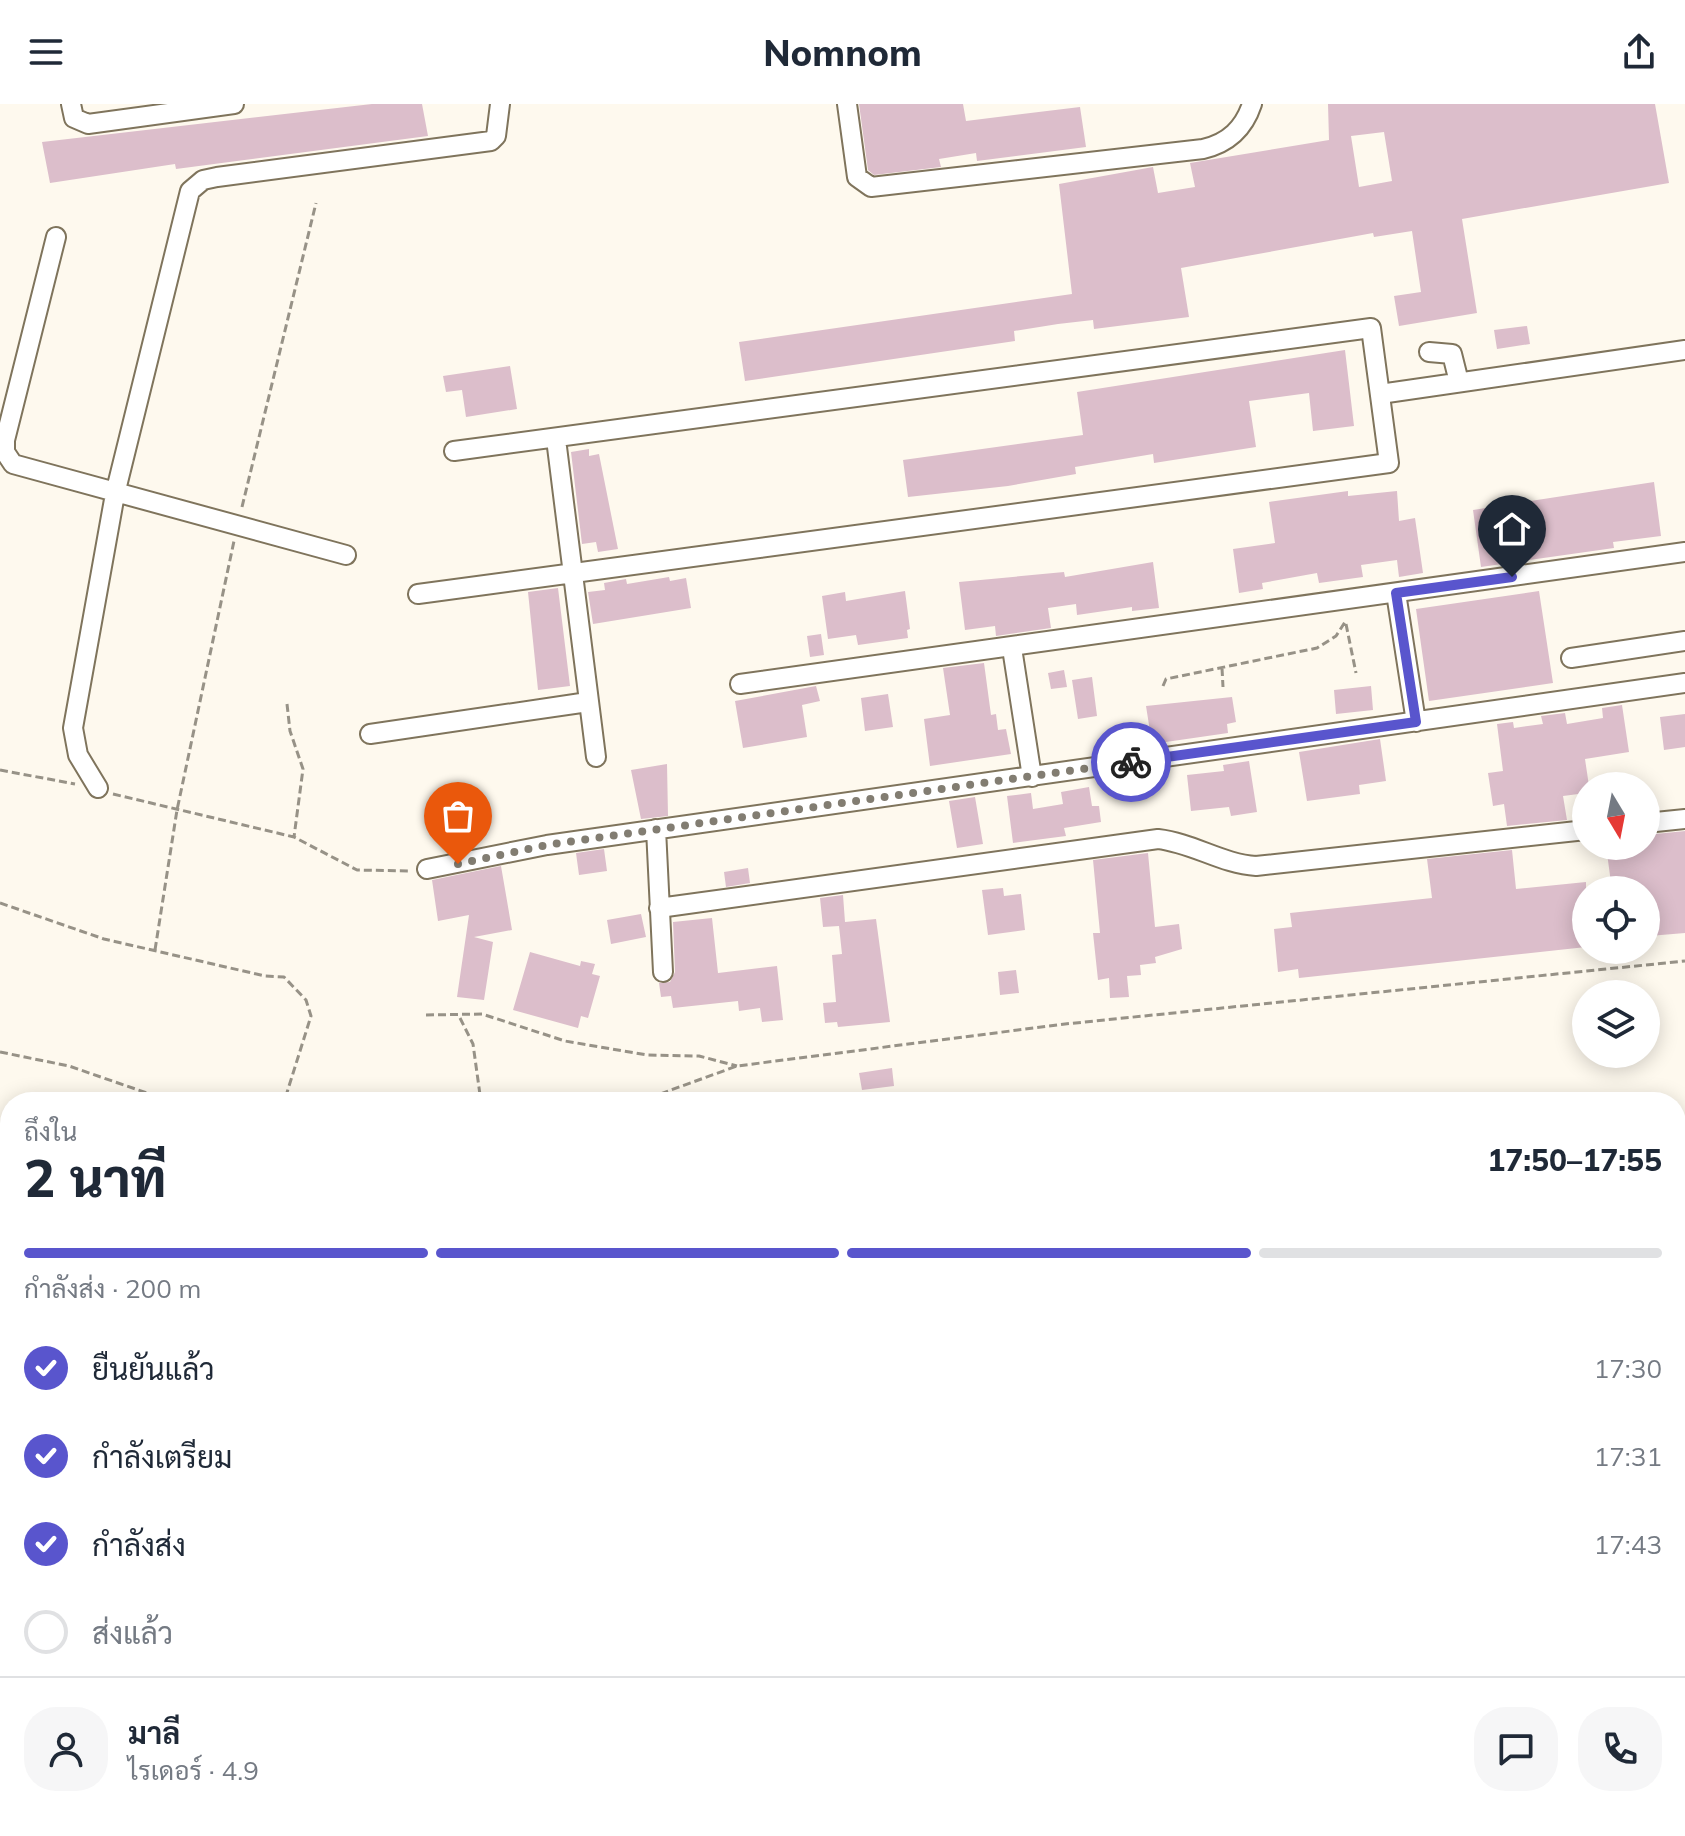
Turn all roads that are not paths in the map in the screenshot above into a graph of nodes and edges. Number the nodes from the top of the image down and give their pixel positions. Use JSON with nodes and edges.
{"nodes":[{"id":1,"x":71,"y":104,"type":"edge"},
{"id":2,"x":234,"y":104,"type":"edge"},
{"id":3,"x":500,"y":104,"type":"edge"},
{"id":4,"x":847,"y":104,"type":"edge"},
{"id":5,"x":1252,"y":104,"type":"edge"},
{"id":6,"x":195,"y":106,"type":"edge"},
{"id":7,"x":56,"y":237,"type":"dead end"},
{"id":8,"x":1685,"y":350,"type":"edge"},
{"id":9,"x":1429,"y":352,"type":"dead end"},
{"id":10,"x":1459,"y":382,"type":"junction"},
{"id":11,"x":1380,"y":394,"type":"junction"},
{"id":12,"x":556,"y":439,"type":"junction"},
{"id":13,"x":454,"y":451,"type":"dead end"},
{"id":14,"x":115,"y":494,"type":"junction"},
{"id":15,"x":1685,"y":552,"type":"edge"},
{"id":16,"x":346,"y":555,"type":"dead end"},
{"id":17,"x":574,"y":571,"type":"junction"},
{"id":18,"x":1396,"y":593,"type":"junction"},
{"id":19,"x":418,"y":594,"type":"dead end"},
{"id":20,"x":1685,"y":641,"type":"edge"},
{"id":21,"x":1012,"y":648,"type":"junction"},
{"id":22,"x":1571,"y":658,"type":"dead end"},
{"id":23,"x":1685,"y":683,"type":"edge"},
{"id":24,"x":740,"y":684,"type":"dead end"},
{"id":25,"x":588,"y":702,"type":"junction"},
{"id":26,"x":1416,"y":722,"type":"junction"},
{"id":27,"x":370,"y":734,"type":"dead end"},
{"id":28,"x":596,"y":757,"type":"dead end"},
{"id":29,"x":1032,"y":777,"type":"junction"},
{"id":30,"x":98,"y":788,"type":"road end"},
{"id":31,"x":1685,"y":819,"type":"edge"},
{"id":32,"x":1660,"y":822,"type":"edge"},
{"id":33,"x":656,"y":829,"type":"junction"},
{"id":34,"x":1572,"y":832,"type":"edge"},
{"id":35,"x":427,"y":869,"type":"road end"},
{"id":36,"x":659,"y":908,"type":"junction"},
{"id":37,"x":663,"y":972,"type":"dead end"}],
"edges":[{"from":1,"to":6,"type":"street"},
{"from":2,"to":6,"type":"street"},
{"from":3,"to":14,"type":"street"},
{"from":4,"to":5,"type":"street"},
{"from":7,"to":14,"type":"street"},
{"from":8,"to":10,"type":"street"},
{"from":9,"to":10,"type":"street"},
{"from":10,"to":11,"type":"street"},
{"from":11,"to":12,"type":"street"},
{"from":11,"to":17,"type":"street"},
{"from":12,"to":13,"type":"street"},
{"from":12,"to":17,"type":"street"},
{"from":14,"to":16,"type":"street"},
{"from":14,"to":30,"type":"street"},
{"from":15,"to":18,"type":"street"},
{"from":17,"to":19,"type":"street"},
{"from":17,"to":25,"type":"street"},
{"from":18,"to":21,"type":"street"},
{"from":18,"to":26,"type":"street"},
{"from":20,"to":22,"type":"street"},
{"from":21,"to":24,"type":"street"},
{"from":21,"to":29,"type":"street"},
{"from":23,"to":26,"type":"street"},
{"from":25,"to":27,"type":"street"},
{"from":25,"to":28,"type":"street"},
{"from":26,"to":29,"type":"street"},
{"from":29,"to":33,"type":"street"},
{"from":31,"to":32,"type":"street"},
{"from":33,"to":35,"type":"street"},
{"from":33,"to":36,"type":"street"},
{"from":34,"to":36,"type":"street"},
{"from":36,"to":37,"type":"street"}]}
